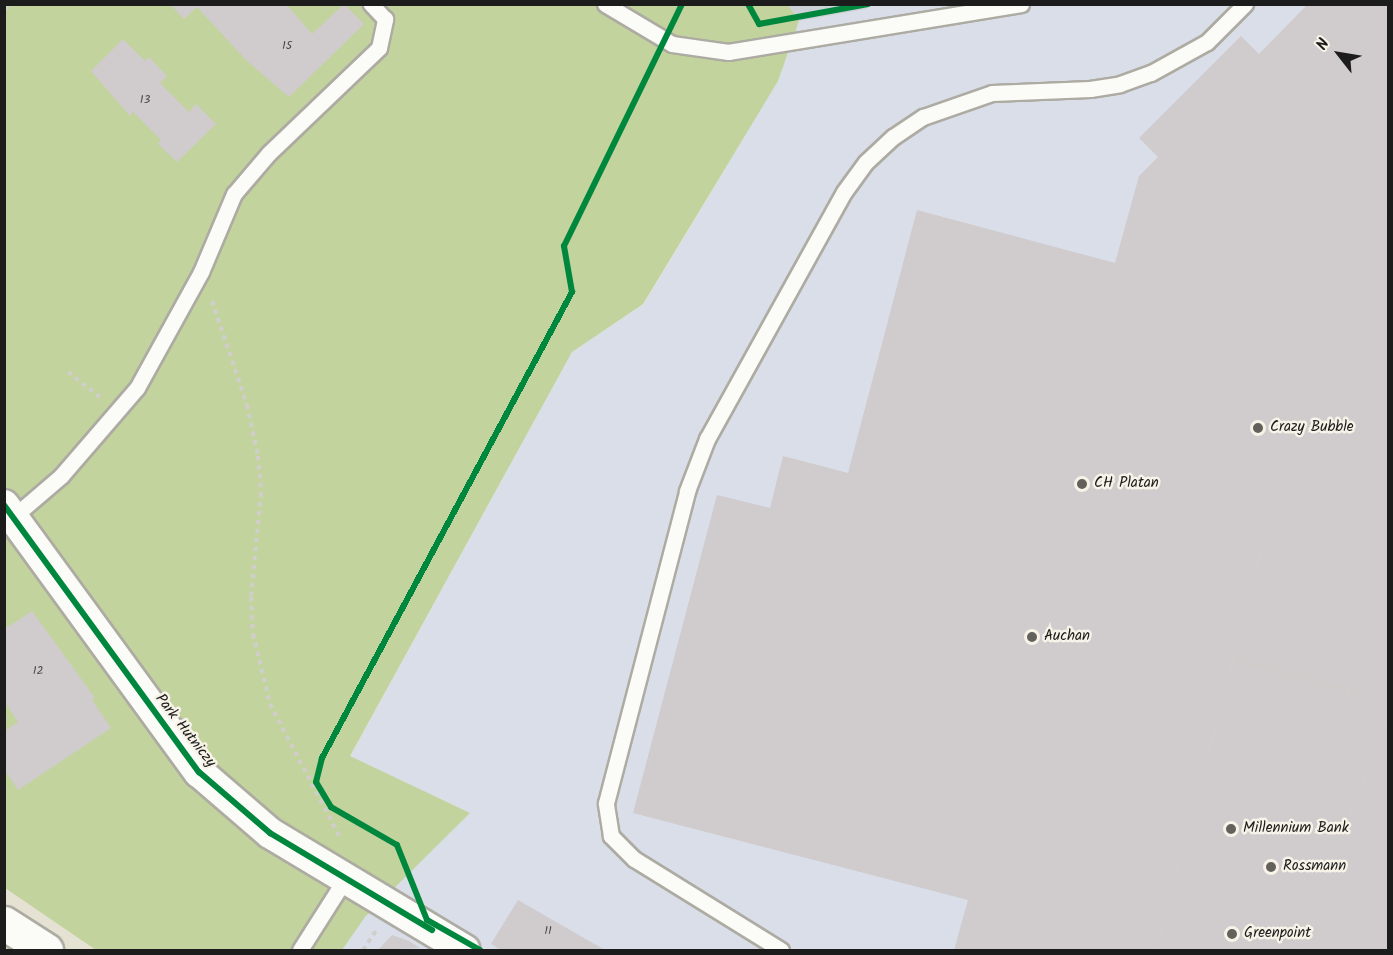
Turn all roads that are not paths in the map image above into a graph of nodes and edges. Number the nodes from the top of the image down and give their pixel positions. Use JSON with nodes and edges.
{"nodes":[{"id":1,"x":371,"y":4,"type":"edge"},
{"id":2,"x":605,"y":4,"type":"edge"},
{"id":3,"x":1021,"y":4,"type":"edge"},
{"id":4,"x":1245,"y":4,"type":"edge"},
{"id":5,"x":8,"y":512,"type":"edge"},
{"id":6,"x":345,"y":879,"type":"junction"},
{"id":7,"x":4,"y":922,"type":"edge"},
{"id":8,"x":46,"y":951,"type":"edge"},
{"id":9,"x":300,"y":951,"type":"edge"},
{"id":10,"x":465,"y":951,"type":"edge"},
{"id":11,"x":781,"y":951,"type":"edge"}],
"edges":[{"from":1,"to":5,"type":"lane"},
{"from":2,"to":3,"type":"lane"},
{"from":4,"to":11,"type":"lane"},
{"from":5,"to":6,"type":"street","name":"Park Hutniczy"},
{"from":6,"to":9,"type":"lane"},
{"from":6,"to":10,"type":"street","name":"Park Hutniczy"},
{"from":7,"to":8,"type":"main road"}]}
